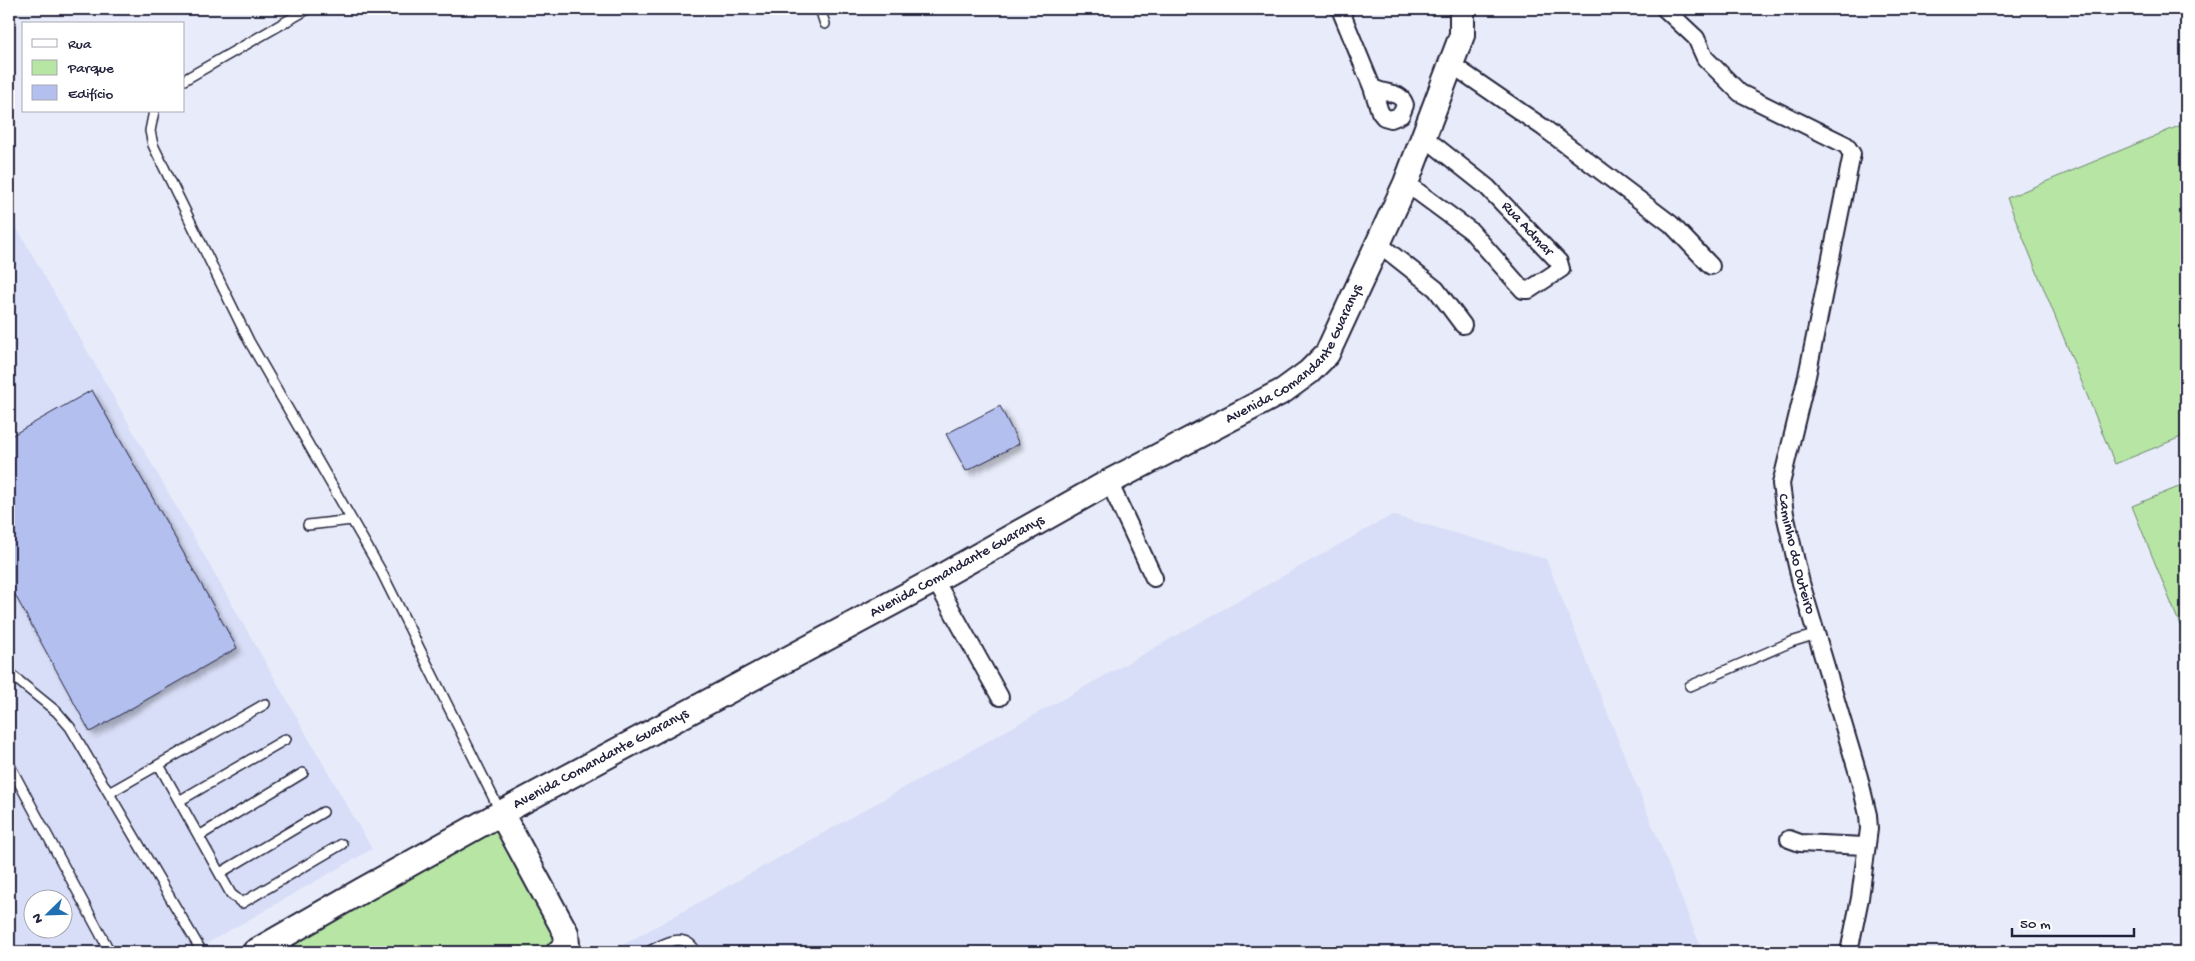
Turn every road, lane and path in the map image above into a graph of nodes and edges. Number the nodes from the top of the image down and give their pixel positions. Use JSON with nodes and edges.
{"nodes":[{"id":1,"x":308,"y":9,"type":"edge"},
{"id":2,"x":820,"y":9,"type":"edge"},
{"id":3,"x":1340,"y":9,"type":"edge"},
{"id":4,"x":1464,"y":9,"type":"edge"},
{"id":5,"x":1665,"y":9,"type":"edge"},
{"id":6,"x":825,"y":24,"type":"dead end"},
{"id":7,"x":1451,"y":64,"type":"junction"},
{"id":8,"x":185,"y":79,"type":"edge"},
{"id":9,"x":1372,"y":88,"type":"dead end"},
{"id":10,"x":154,"y":112,"type":"edge"},
{"id":11,"x":1424,"y":137,"type":"junction"},
{"id":12,"x":1406,"y":183,"type":"junction"},
{"id":13,"x":1380,"y":244,"type":"junction"},
{"id":14,"x":1711,"y":266,"type":"dead end"},
{"id":15,"x":1463,"y":325,"type":"dead end"},
{"id":16,"x":1110,"y":482,"type":"junction"},
{"id":17,"x":352,"y":520,"type":"junction"},
{"id":18,"x":308,"y":525,"type":"dead end"},
{"id":19,"x":1154,"y":578,"type":"dead end"},
{"id":20,"x":936,"y":580,"type":"junction"},
{"id":21,"x":1817,"y":634,"type":"junction"},
{"id":22,"x":9,"y":673,"type":"edge"},
{"id":23,"x":1690,"y":686,"type":"dead end"},
{"id":24,"x":1000,"y":696,"type":"dead end"},
{"id":25,"x":265,"y":704,"type":"dead end"},
{"id":26,"x":286,"y":739,"type":"dead end"},
{"id":27,"x":9,"y":764,"type":"edge"},
{"id":28,"x":159,"y":765,"type":"junction"},
{"id":29,"x":303,"y":773,"type":"dead end"},
{"id":30,"x":109,"y":793,"type":"junction"},
{"id":31,"x":179,"y":801,"type":"junction"},
{"id":32,"x":323,"y":812,"type":"dead end"},
{"id":33,"x":501,"y":813,"type":"junction"},
{"id":34,"x":199,"y":836,"type":"junction"},
{"id":35,"x":1789,"y":840,"type":"dead end"},
{"id":36,"x":342,"y":844,"type":"dead end"},
{"id":37,"x":1865,"y":846,"type":"junction"},
{"id":38,"x":220,"y":873,"type":"junction"},
{"id":39,"x":110,"y":952,"type":"edge"},
{"id":40,"x":202,"y":952,"type":"edge"},
{"id":41,"x":255,"y":952,"type":"edge"},
{"id":42,"x":559,"y":952,"type":"edge"},
{"id":43,"x":648,"y":952,"type":"edge"},
{"id":44,"x":696,"y":952,"type":"edge"},
{"id":45,"x":1849,"y":952,"type":"edge"}],
"edges":[{"from":1,"to":8,"type":"lane"},
{"from":2,"to":6,"type":"lane"},
{"from":3,"to":9,"type":"street"},
{"from":4,"to":7,"type":"street","name":"Avenida Comandante Guaranys"},
{"from":5,"to":21,"type":"street","name":"Caminho do Outeiro"},
{"from":7,"to":11,"type":"street","name":"Avenida Comandante Guaranys"},
{"from":7,"to":14,"type":"street"},
{"from":10,"to":17,"type":"lane"},
{"from":11,"to":12,"type":"street","name":"Avenida Comandante Guaranys"},
{"from":11,"to":12,"type":"street","name":"Rua Admar"},
{"from":12,"to":13,"type":"street","name":"Avenida Comandante Guaranys"},
{"from":13,"to":15,"type":"street"},
{"from":13,"to":16,"type":"street","name":"Avenida Comandante Guaranys"},
{"from":16,"to":19,"type":"street"},
{"from":16,"to":20,"type":"street","name":"Avenida Comandante Guaranys"},
{"from":17,"to":18,"type":"lane"},
{"from":17,"to":33,"type":"lane"},
{"from":20,"to":24,"type":"street"},
{"from":20,"to":33,"type":"street","name":"Avenida Comandante Guaranys"},
{"from":21,"to":23,"type":"lane"},
{"from":21,"to":37,"type":"street","name":"Caminho do Outeiro"},
{"from":22,"to":30,"type":"lane"},
{"from":25,"to":28,"type":"lane"},
{"from":26,"to":31,"type":"lane"},
{"from":27,"to":39,"type":"lane"},
{"from":28,"to":30,"type":"lane"},
{"from":28,"to":31,"type":"lane"},
{"from":29,"to":34,"type":"lane"},
{"from":30,"to":40,"type":"lane"},
{"from":31,"to":34,"type":"lane"},
{"from":32,"to":38,"type":"lane"},
{"from":33,"to":41,"type":"street","name":"Avenida Comandante Guaranys"},
{"from":33,"to":42,"type":"street"},
{"from":34,"to":38,"type":"lane"},
{"from":35,"to":37,"type":"street"},
{"from":36,"to":38,"type":"lane"},
{"from":37,"to":45,"type":"street","name":"Caminho do Outeiro"},
{"from":43,"to":44,"type":"lane"}]}
